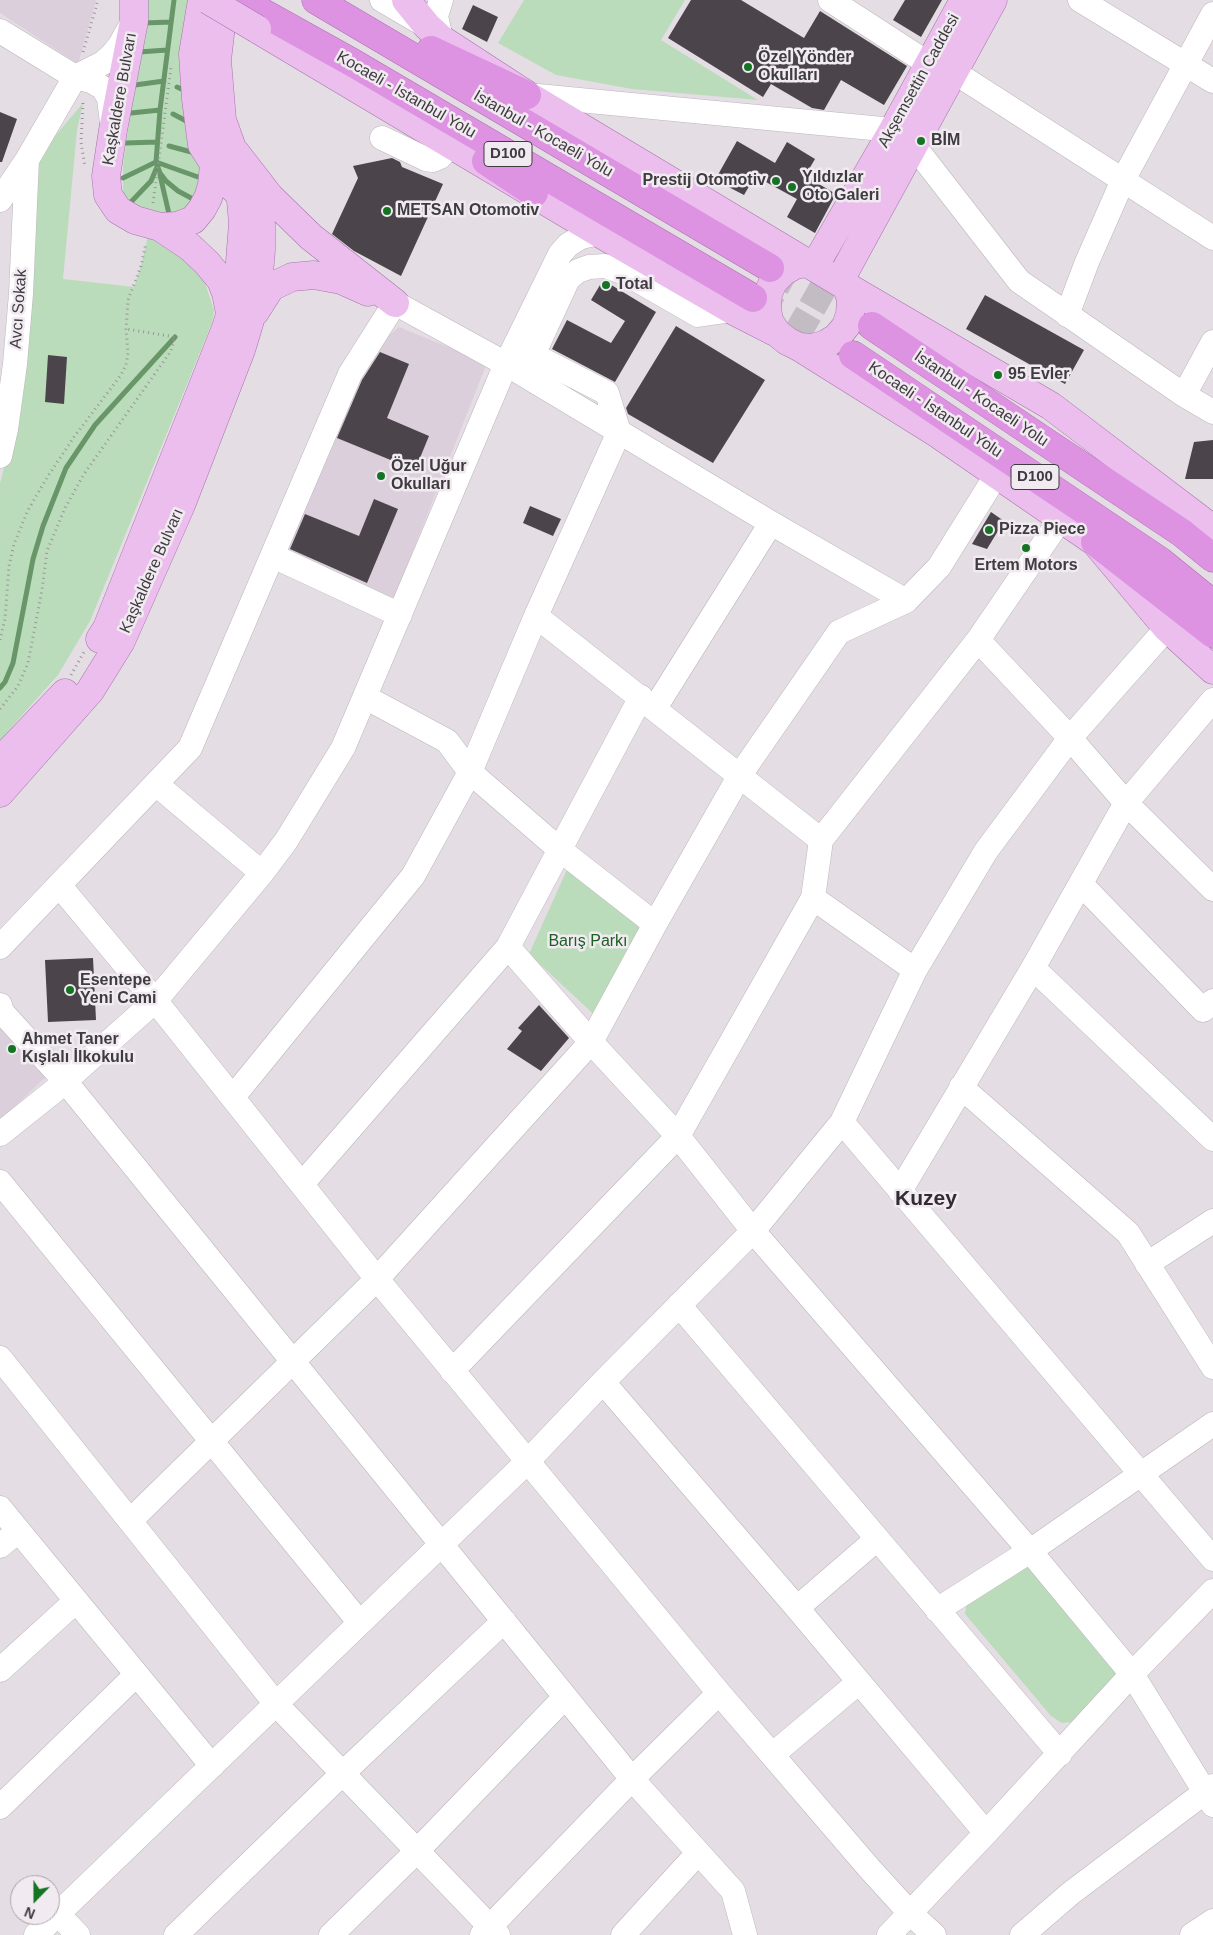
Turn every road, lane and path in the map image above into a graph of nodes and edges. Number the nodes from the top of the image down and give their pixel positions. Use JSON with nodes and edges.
{"nodes":[{"id":1,"x":98,"y":0,"type":"edge"},
{"id":2,"x":202,"y":0,"type":"edge"},
{"id":3,"x":208,"y":0,"type":"edge"},
{"id":4,"x":224,"y":0,"type":"edge"},
{"id":5,"x":316,"y":0,"type":"edge"},
{"id":6,"x":326,"y":0,"type":"edge"},
{"id":7,"x":382,"y":0,"type":"edge"},
{"id":8,"x":406,"y":0,"type":"edge"},
{"id":9,"x":441,"y":0,"type":"edge"},
{"id":10,"x":830,"y":0,"type":"edge"},
{"id":11,"x":964,"y":0,"type":"edge"},
{"id":12,"x":993,"y":0,"type":"edge"},
{"id":13,"x":1080,"y":0,"type":"edge"},
{"id":14,"x":134,"y":10,"type":"edge"},
{"id":15,"x":253,"y":14,"type":"edge"},
{"id":16,"x":1213,"y":14,"type":"edge"},
{"id":17,"x":0,"y":31,"type":"edge"},
{"id":18,"x":434,"y":33,"type":"junction"},
{"id":19,"x":928,"y":64,"type":"junction"},
{"id":20,"x":1186,"y":65,"type":"junction"},
{"id":21,"x":171,"y":66,"type":"dead end"},
{"id":22,"x":954,"y":72,"type":"junction"},
{"id":23,"x":75,"y":77,"type":"junction"},
{"id":24,"x":1213,"y":81,"type":"edge"},
{"id":25,"x":527,"y":95,"type":"junction"},
{"id":26,"x":113,"y":130,"type":"junction"},
{"id":27,"x":892,"y":130,"type":"junction"},
{"id":28,"x":382,"y":138,"type":"dead end"},
{"id":29,"x":450,"y":145,"type":"junction"},
{"id":30,"x":914,"y":146,"type":"junction"},
{"id":31,"x":223,"y":156,"type":"junction"},
{"id":32,"x":27,"y":160,"type":"junction"},
{"id":33,"x":89,"y":176,"type":"dead end"},
{"id":34,"x":1123,"y":180,"type":"junction"},
{"id":35,"x":534,"y":194,"type":"junction"},
{"id":36,"x":0,"y":200,"type":"edge"},
{"id":37,"x":155,"y":226,"type":"junction"},
{"id":38,"x":835,"y":232,"type":"junction"},
{"id":39,"x":600,"y":233,"type":"junction"},
{"id":40,"x":1213,"y":238,"type":"edge"},
{"id":41,"x":860,"y":244,"type":"junction"},
{"id":42,"x":772,"y":255,"type":"junction"},
{"id":43,"x":625,"y":260,"type":"junction"},
{"id":44,"x":811,"y":265,"type":"junction"},
{"id":45,"x":843,"y":285,"type":"junction"},
{"id":46,"x":395,"y":303,"type":"junction"},
{"id":47,"x":742,"y":304,"type":"junction"},
{"id":48,"x":1067,"y":315,"type":"junction"},
{"id":49,"x":240,"y":316,"type":"junction"},
{"id":50,"x":877,"y":316,"type":"junction"},
{"id":51,"x":126,"y":329,"type":"junction"},
{"id":52,"x":777,"y":333,"type":"junction"},
{"id":53,"x":1213,"y":342,"type":"edge"},
{"id":54,"x":800,"y":347,"type":"junction"},
{"id":55,"x":533,"y":355,"type":"junction"},
{"id":56,"x":853,"y":355,"type":"tunnel mouth"},
{"id":57,"x":506,"y":364,"type":"junction"},
{"id":58,"x":1184,"y":395,"type":"junction"},
{"id":59,"x":1213,"y":412,"type":"edge"},
{"id":60,"x":619,"y":432,"type":"junction"},
{"id":61,"x":0,"y":456,"type":"edge"},
{"id":62,"x":997,"y":474,"type":"junction"},
{"id":63,"x":1060,"y":520,"type":"junction"},
{"id":64,"x":771,"y":523,"type":"junction"},
{"id":65,"x":1213,"y":529,"type":"edge"},
{"id":66,"x":1095,"y":542,"type":"junction"},
{"id":67,"x":273,"y":556,"type":"junction"},
{"id":68,"x":1213,"y":558,"type":"edge"},
{"id":69,"x":906,"y":601,"type":"junction"},
{"id":70,"x":1213,"y":604,"type":"edge"},
{"id":71,"x":400,"y":615,"type":"junction"},
{"id":72,"x":536,"y":616,"type":"junction"},
{"id":73,"x":1167,"y":628,"type":"junction"},
{"id":74,"x":1213,"y":634,"type":"edge"},
{"id":75,"x":0,"y":640,"type":"edge"},
{"id":76,"x":978,"y":640,"type":"junction"},
{"id":77,"x":87,"y":646,"type":"dead end"},
{"id":78,"x":1213,"y":670,"type":"edge"},
{"id":79,"x":69,"y":676,"type":"dead end"},
{"id":80,"x":365,"y":697,"type":"junction"},
{"id":81,"x":1213,"y":700,"type":"edge"},
{"id":82,"x":648,"y":703,"type":"junction"},
{"id":83,"x":0,"y":709,"type":"edge"},
{"id":84,"x":1070,"y":738,"type":"junction"},
{"id":85,"x":0,"y":761,"type":"edge"},
{"id":86,"x":470,"y":772,"type":"junction"},
{"id":87,"x":740,"y":775,"type":"junction"},
{"id":88,"x":156,"y":784,"type":"junction"},
{"id":89,"x":0,"y":793,"type":"edge"},
{"id":90,"x":1126,"y":803,"type":"junction"},
{"id":91,"x":821,"y":840,"type":"junction"},
{"id":92,"x":559,"y":849,"type":"junction"},
{"id":93,"x":262,"y":873,"type":"junction"},
{"id":94,"x":1081,"y":884,"type":"junction"},
{"id":95,"x":59,"y":886,"type":"junction"},
{"id":96,"x":1213,"y":889,"type":"edge"},
{"id":97,"x":813,"y":898,"type":"junction"},
{"id":98,"x":655,"y":924,"type":"junction"},
{"id":99,"x":0,"y":947,"type":"edge"},
{"id":100,"x":508,"y":947,"type":"junction"},
{"id":101,"x":1033,"y":968,"type":"junction"},
{"id":102,"x":915,"y":970,"type":"junction"},
{"id":103,"x":156,"y":1000,"type":"junction"},
{"id":104,"x":1213,"y":1001,"type":"edge"},
{"id":105,"x":0,"y":1006,"type":"edge"},
{"id":106,"x":591,"y":1042,"type":"junction"},
{"id":107,"x":65,"y":1081,"type":"junction"},
{"id":108,"x":961,"y":1087,"type":"junction"},
{"id":109,"x":233,"y":1097,"type":"junction"},
{"id":110,"x":842,"y":1122,"type":"junction"},
{"id":111,"x":0,"y":1134,"type":"edge"},
{"id":112,"x":678,"y":1136,"type":"junction"},
{"id":113,"x":1213,"y":1139,"type":"edge"},
{"id":114,"x":0,"y":1182,"type":"edge"},
{"id":115,"x":302,"y":1184,"type":"junction"},
{"id":116,"x":900,"y":1191,"type":"junction"},
{"id":117,"x":1213,"y":1221,"type":"edge"},
{"id":118,"x":752,"y":1231,"type":"junction"},
{"id":119,"x":1147,"y":1264,"type":"junction"},
{"id":120,"x":377,"y":1279,"type":"junction"},
{"id":121,"x":679,"y":1305,"type":"junction"},
{"id":122,"x":0,"y":1358,"type":"edge"},
{"id":123,"x":294,"y":1362,"type":"junction"},
{"id":124,"x":1213,"y":1366,"type":"edge"},
{"id":125,"x":452,"y":1371,"type":"junction"},
{"id":126,"x":603,"y":1382,"type":"junction"},
{"id":127,"x":1213,"y":1424,"type":"edge"},
{"id":128,"x":212,"y":1441,"type":"junction"},
{"id":129,"x":527,"y":1462,"type":"junction"},
{"id":130,"x":1141,"y":1474,"type":"junction"},
{"id":131,"x":0,"y":1508,"type":"edge"},
{"id":132,"x":131,"y":1520,"type":"junction"},
{"id":133,"x":18,"y":1531,"type":"junction"},
{"id":134,"x":877,"y":1539,"type":"junction"},
{"id":135,"x":442,"y":1545,"type":"junction"},
{"id":136,"x":0,"y":1546,"type":"edge"},
{"id":137,"x":1030,"y":1551,"type":"junction"},
{"id":138,"x":1213,"y":1560,"type":"edge"},
{"id":139,"x":1213,"y":1591,"type":"edge"},
{"id":140,"x":76,"y":1601,"type":"junction"},
{"id":141,"x":797,"y":1608,"type":"junction"},
{"id":142,"x":937,"y":1610,"type":"junction"},
{"id":143,"x":504,"y":1621,"type":"junction"},
{"id":144,"x":360,"y":1623,"type":"junction"},
{"id":145,"x":0,"y":1670,"type":"edge"},
{"id":146,"x":136,"y":1674,"type":"junction"},
{"id":147,"x":1132,"y":1674,"type":"junction"},
{"id":148,"x":859,"y":1682,"type":"junction"},
{"id":149,"x":719,"y":1693,"type":"junction"},
{"id":150,"x":565,"y":1697,"type":"junction"},
{"id":151,"x":276,"y":1704,"type":"junction"},
{"id":152,"x":1060,"y":1754,"type":"junction"},
{"id":153,"x":772,"y":1756,"type":"junction"},
{"id":154,"x":212,"y":1766,"type":"junction"},
{"id":155,"x":343,"y":1773,"type":"junction"},
{"id":156,"x":632,"y":1779,"type":"junction"},
{"id":157,"x":1210,"y":1794,"type":"edge"},
{"id":158,"x":0,"y":1807,"type":"edge"},
{"id":159,"x":986,"y":1833,"type":"junction"},
{"id":160,"x":417,"y":1851,"type":"junction"},
{"id":161,"x":698,"y":1853,"type":"junction"},
{"id":162,"x":60,"y":1912,"type":"edge"},
{"id":163,"x":909,"y":1912,"type":"junction"},
{"id":164,"x":60,"y":1916,"type":"edge"},
{"id":165,"x":1213,"y":1921,"type":"edge"},
{"id":166,"x":46,"y":1925,"type":"edge"},
{"id":167,"x":490,"y":1932,"type":"edge"},
{"id":168,"x":36,"y":1935,"type":"edge"},
{"id":169,"x":78,"y":1935,"type":"edge"},
{"id":170,"x":176,"y":1935,"type":"edge"},
{"id":171,"x":331,"y":1935,"type":"edge"},
{"id":172,"x":622,"y":1935,"type":"edge"},
{"id":173,"x":745,"y":1935,"type":"edge"},
{"id":174,"x":888,"y":1935,"type":"edge"},
{"id":175,"x":934,"y":1935,"type":"edge"},
{"id":176,"x":1022,"y":1935,"type":"edge"},
{"id":177,"x":1192,"y":1935,"type":"edge"}],
"edges":[{"from":1,"to":23,"type":"path"},
{"from":2,"to":31,"type":"main road","name":"Kaşkaldere Bulvarı"},
{"from":3,"to":15,"type":"main road","bridge":true},
{"from":4,"to":31,"type":"main road","name":"Kaşkaldere Bulvarı"},
{"from":5,"to":42,"type":"highway","name":"İstanbul - Kocaeli Yolu","number":"D100"},
{"from":6,"to":25,"type":"highway"},
{"from":7,"to":18,"type":"street"},
{"from":8,"to":18,"type":"main road"},
{"from":9,"to":18,"type":"street"},
{"from":10,"to":19,"type":"street"},
{"from":11,"to":19,"type":"main road","name":"Akşemsettin Caddesi"},
{"from":12,"to":22,"type":"main road","name":"Akşemsettin Caddesi"},
{"from":13,"to":20,"type":"street"},
{"from":14,"to":23,"type":"street"},
{"from":14,"to":26,"type":"main road","name":"Kaşkaldere Bulvarı"},
{"from":15,"to":29,"type":"main road"},
{"from":15,"to":35,"type":"highway"},
{"from":15,"to":47,"type":"highway","name":"Kocaeli - İstanbul Yolu","number":"D100"},
{"from":16,"to":20,"type":"street"},
{"from":17,"to":23,"type":"street"},
{"from":18,"to":25,"type":"main road"},
{"from":19,"to":27,"type":"main road","name":"Akşemsettin Caddesi"},
{"from":20,"to":24,"type":"street"},
{"from":20,"to":34,"type":"street"},
{"from":21,"to":37,"type":"path"},
{"from":22,"to":30,"type":"main road","name":"Akşemsettin Caddesi"},
{"from":22,"to":34,"type":"street"},
{"from":23,"to":26,"type":"street"},
{"from":23,"to":32,"type":"street"},
{"from":23,"to":33,"type":"path"},
{"from":25,"to":27,"type":"street"},
{"from":25,"to":42,"type":"main road"},
{"from":26,"to":37,"type":"main road","name":"Kaşkaldere Bulvarı"},
{"from":27,"to":30,"type":"street"},
{"from":27,"to":38,"type":"main road","name":"Akşemsettin Caddesi"},
{"from":28,"to":29,"type":"street"},
{"from":29,"to":35,"type":"main road"},
{"from":30,"to":41,"type":"main road","name":"Akşemsettin Caddesi"},
{"from":30,"to":48,"type":"street"},
{"from":31,"to":37,"type":"main road","name":"Kaşkaldere Bulvarı"},
{"from":31,"to":46,"type":"main road","name":"Kaşkaldere Bulvarı"},
{"from":31,"to":49,"type":"main road","name":"Kaşkaldere Bulvarı"},
{"from":32,"to":36,"type":"street"},
{"from":32,"to":61,"type":"street","name":"Avcı Sokak"},
{"from":34,"to":40,"type":"street"},
{"from":34,"to":48,"type":"street"},
{"from":35,"to":39,"type":"main road"},
{"from":37,"to":49,"type":"main road","name":"Kaşkaldere Bulvarı"},
{"from":37,"to":51,"type":"path"},
{"from":38,"to":42,"type":"main road"},
{"from":38,"to":44,"type":"main road","name":"Akşemsettin Caddesi"},
{"from":39,"to":43,"type":"main road"},
{"from":39,"to":57,"type":"street"},
{"from":41,"to":45,"type":"main road","name":"Akşemsettin Caddesi"},
{"from":41,"to":50,"type":"main road"},
{"from":42,"to":44,"type":"main road"},
{"from":43,"to":47,"type":"main road"},
{"from":43,"to":55,"type":"street"},
{"from":44,"to":45,"type":"main road"},
{"from":44,"to":52,"type":"main road"},
{"from":45,"to":50,"type":"main road"},
{"from":45,"to":54,"type":"main road"},
{"from":46,"to":49,"type":"main road","name":"Kaşkaldere Bulvarı"},
{"from":46,"to":57,"type":"street"},
{"from":46,"to":67,"type":"street"},
{"from":47,"to":52,"type":"main road"},
{"from":48,"to":58,"type":"street"},
{"from":49,"to":85,"type":"main road","name":"Kaşkaldere Bulvarı"},
{"from":49,"to":89,"type":"main road","name":"Kaşkaldere Bulvarı"},
{"from":50,"to":65,"type":"main road"},
{"from":50,"to":68,"type":"highway","name":"İstanbul - Kocaeli Yolu","number":"D100"},
{"from":51,"to":75,"type":"path"},
{"from":51,"to":83,"type":"path"},
{"from":52,"to":54,"type":"main road"},
{"from":53,"to":58,"type":"street"},
{"from":54,"to":62,"type":"main road"},
{"from":55,"to":57,"type":"street"},
{"from":55,"to":60,"type":"street"},
{"from":56,"to":70,"type":"highway","name":"Kocaeli - İstanbul Yolu","number":"D100"},
{"from":57,"to":60,"type":"street"},
{"from":57,"to":71,"type":"street"},
{"from":58,"to":59,"type":"street"},
{"from":60,"to":64,"type":"street"},
{"from":60,"to":72,"type":"street"},
{"from":62,"to":63,"type":"main road"},
{"from":62,"to":69,"type":"street"},
{"from":63,"to":66,"type":"main road"},
{"from":63,"to":76,"type":"street"},
{"from":64,"to":69,"type":"street"},
{"from":64,"to":82,"type":"street"},
{"from":66,"to":73,"type":"main road"},
{"from":66,"to":74,"type":"highway"},
{"from":67,"to":71,"type":"street"},
{"from":67,"to":88,"type":"street"},
{"from":69,"to":87,"type":"street"},
{"from":71,"to":80,"type":"street"},
{"from":72,"to":82,"type":"street"},
{"from":72,"to":86,"type":"street"},
{"from":73,"to":78,"type":"main road"},
{"from":73,"to":84,"type":"street"},
{"from":76,"to":84,"type":"street"},
{"from":76,"to":91,"type":"street"},
{"from":77,"to":79,"type":"path"},
{"from":80,"to":86,"type":"street"},
{"from":80,"to":93,"type":"street"},
{"from":81,"to":90,"type":"street"},
{"from":82,"to":87,"type":"street"},
{"from":82,"to":92,"type":"street"},
{"from":84,"to":90,"type":"street"},
{"from":84,"to":102,"type":"street"},
{"from":86,"to":92,"type":"street"},
{"from":86,"to":109,"type":"street"},
{"from":87,"to":91,"type":"street"},
{"from":87,"to":98,"type":"street"},
{"from":88,"to":93,"type":"street"},
{"from":88,"to":95,"type":"street"},
{"from":90,"to":94,"type":"street"},
{"from":90,"to":96,"type":"street"},
{"from":91,"to":97,"type":"street"},
{"from":92,"to":98,"type":"street"},
{"from":92,"to":100,"type":"street"},
{"from":93,"to":103,"type":"street"},
{"from":94,"to":101,"type":"street"},
{"from":94,"to":104,"type":"street"},
{"from":95,"to":99,"type":"street"},
{"from":95,"to":103,"type":"street"},
{"from":97,"to":102,"type":"street"},
{"from":97,"to":112,"type":"street"},
{"from":98,"to":106,"type":"street"},
{"from":100,"to":106,"type":"street"},
{"from":100,"to":115,"type":"street"},
{"from":101,"to":108,"type":"street"},
{"from":101,"to":113,"type":"street"},
{"from":102,"to":110,"type":"street"},
{"from":103,"to":107,"type":"street"},
{"from":103,"to":109,"type":"street"},
{"from":105,"to":107,"type":"street"},
{"from":106,"to":112,"type":"street"},
{"from":106,"to":120,"type":"street"},
{"from":107,"to":111,"type":"street"},
{"from":107,"to":123,"type":"street"},
{"from":108,"to":116,"type":"street"},
{"from":108,"to":119,"type":"street"},
{"from":109,"to":115,"type":"street"},
{"from":110,"to":116,"type":"street"},
{"from":110,"to":118,"type":"street"},
{"from":112,"to":118,"type":"street"},
{"from":112,"to":125,"type":"street"},
{"from":114,"to":128,"type":"street"},
{"from":115,"to":120,"type":"street"},
{"from":116,"to":130,"type":"street"},
{"from":117,"to":119,"type":"street"},
{"from":118,"to":121,"type":"street"},
{"from":118,"to":137,"type":"street"},
{"from":119,"to":124,"type":"street"},
{"from":120,"to":123,"type":"street"},
{"from":120,"to":125,"type":"street"},
{"from":121,"to":126,"type":"street"},
{"from":121,"to":134,"type":"street"},
{"from":122,"to":132,"type":"street"},
{"from":123,"to":128,"type":"street"},
{"from":123,"to":135,"type":"street"},
{"from":125,"to":129,"type":"street"},
{"from":126,"to":129,"type":"street"},
{"from":126,"to":141,"type":"street"},
{"from":127,"to":130,"type":"street"},
{"from":128,"to":132,"type":"street"},
{"from":128,"to":144,"type":"street"},
{"from":129,"to":135,"type":"street"},
{"from":129,"to":149,"type":"street"},
{"from":130,"to":137,"type":"street"},
{"from":130,"to":138,"type":"street"},
{"from":131,"to":133,"type":"street"},
{"from":132,"to":151,"type":"street"},
{"from":133,"to":136,"type":"street"},
{"from":133,"to":140,"type":"street"},
{"from":134,"to":141,"type":"street"},
{"from":134,"to":142,"type":"street"},
{"from":135,"to":143,"type":"street"},
{"from":135,"to":144,"type":"street"},
{"from":137,"to":142,"type":"street"},
{"from":137,"to":147,"type":"street"},
{"from":139,"to":147,"type":"street"},
{"from":140,"to":145,"type":"street"},
{"from":140,"to":146,"type":"street"},
{"from":141,"to":148,"type":"street"},
{"from":142,"to":152,"type":"street"},
{"from":143,"to":150,"type":"street"},
{"from":143,"to":155,"type":"street"},
{"from":144,"to":151,"type":"street"},
{"from":146,"to":154,"type":"street"},
{"from":146,"to":158,"type":"street"},
{"from":147,"to":152,"type":"street"},
{"from":147,"to":157,"type":"street"},
{"from":148,"to":153,"type":"street"},
{"from":148,"to":159,"type":"street"},
{"from":149,"to":153,"type":"street"},
{"from":149,"to":156,"type":"street"},
{"from":150,"to":156,"type":"street"},
{"from":150,"to":160,"type":"street"},
{"from":151,"to":154,"type":"street"},
{"from":151,"to":155,"type":"street"},
{"from":152,"to":159,"type":"street"},
{"from":153,"to":163,"type":"street"},
{"from":154,"to":162,"type":"street"},
{"from":155,"to":160,"type":"street"},
{"from":155,"to":170,"type":"street"},
{"from":156,"to":161,"type":"street"},
{"from":156,"to":167,"type":"street"},
{"from":157,"to":176,"type":"street"},
{"from":159,"to":163,"type":"street"},
{"from":160,"to":167,"type":"street"},
{"from":160,"to":171,"type":"street"},
{"from":161,"to":172,"type":"street"},
{"from":161,"to":173,"type":"street"},
{"from":163,"to":174,"type":"street"},
{"from":163,"to":175,"type":"street"},
{"from":164,"to":169,"type":"street"},
{"from":165,"to":177,"type":"street"},
{"from":166,"to":168,"type":"street"}]}
